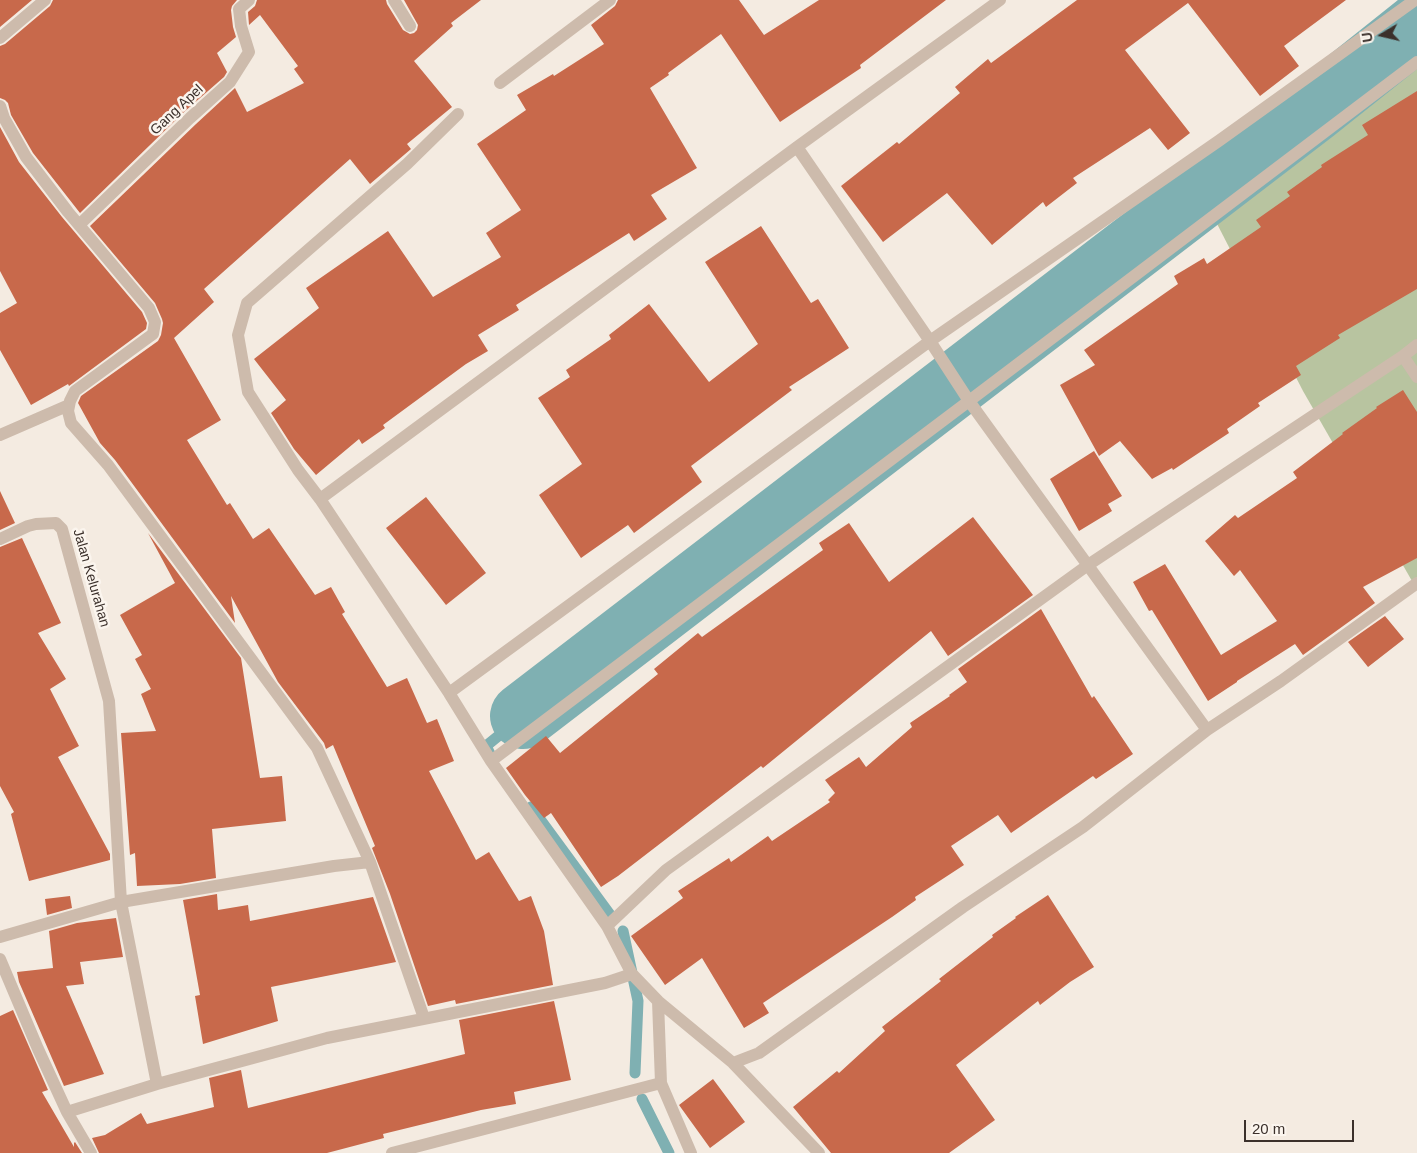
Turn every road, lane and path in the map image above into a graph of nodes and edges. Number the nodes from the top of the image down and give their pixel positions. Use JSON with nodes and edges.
{"nodes":[{"id":1,"x":45,"y":0,"type":"edge"},
{"id":2,"x":249,"y":0,"type":"edge"},
{"id":3,"x":394,"y":0,"type":"edge"},
{"id":4,"x":610,"y":0,"type":"edge"},
{"id":5,"x":1000,"y":0,"type":"edge"},
{"id":6,"x":1415,"y":0,"type":"edge"},
{"id":7,"x":410,"y":26,"type":"dead end"},
{"id":8,"x":0,"y":38,"type":"edge"},
{"id":9,"x":1417,"y":62,"type":"edge"},
{"id":10,"x":500,"y":83,"type":"dead end"},
{"id":11,"x":0,"y":106,"type":"edge"},
{"id":12,"x":458,"y":114,"type":"dead end"},
{"id":13,"x":797,"y":147,"type":"junction"},
{"id":14,"x":79,"y":225,"type":"junction"},
{"id":15,"x":930,"y":341,"type":"junction"},
{"id":16,"x":1417,"y":345,"type":"edge"},
{"id":17,"x":1403,"y":356,"type":"junction"},
{"id":18,"x":1417,"y":377,"type":"edge"},
{"id":19,"x":969,"y":401,"type":"junction"},
{"id":20,"x":69,"y":405,"type":"junction"},
{"id":21,"x":0,"y":435,"type":"edge"},
{"id":22,"x":320,"y":499,"type":"junction"},
{"id":23,"x":0,"y":539,"type":"edge"},
{"id":24,"x":1088,"y":565,"type":"junction"},
{"id":25,"x":1417,"y":583,"type":"edge"},
{"id":26,"x":448,"y":693,"type":"junction"},
{"id":27,"x":1207,"y":730,"type":"junction"},
{"id":28,"x":491,"y":761,"type":"junction"},
{"id":29,"x":370,"y":862,"type":"junction"},
{"id":30,"x":121,"y":902,"type":"junction"},
{"id":31,"x":608,"y":926,"type":"junction"},
{"id":32,"x":0,"y":937,"type":"edge"},
{"id":33,"x":0,"y":959,"type":"edge"},
{"id":34,"x":632,"y":974,"type":"junction"},
{"id":35,"x":658,"y":1001,"type":"junction"},
{"id":36,"x":424,"y":1018,"type":"junction"},
{"id":37,"x":733,"y":1063,"type":"junction"},
{"id":38,"x":661,"y":1083,"type":"junction"},
{"id":39,"x":157,"y":1084,"type":"junction"},
{"id":40,"x":67,"y":1112,"type":"junction"},
{"id":41,"x":91,"y":1153,"type":"edge"},
{"id":42,"x":392,"y":1153,"type":"edge"},
{"id":43,"x":691,"y":1153,"type":"edge"},
{"id":44,"x":819,"y":1153,"type":"edge"}],
"edges":[{"from":1,"to":8,"type":"street"},
{"from":2,"to":14,"type":"street","name":"Gang Apel"},
{"from":3,"to":7,"type":"street"},
{"from":4,"to":10,"type":"street"},
{"from":5,"to":13,"type":"street"},
{"from":6,"to":15,"type":"street"},
{"from":9,"to":19,"type":"street"},
{"from":11,"to":14,"type":"street"},
{"from":12,"to":22,"type":"street"},
{"from":13,"to":15,"type":"street"},
{"from":13,"to":22,"type":"street"},
{"from":14,"to":20,"type":"street"},
{"from":15,"to":19,"type":"street"},
{"from":15,"to":26,"type":"street"},
{"from":16,"to":17,"type":"street"},
{"from":17,"to":18,"type":"street"},
{"from":17,"to":24,"type":"street"},
{"from":19,"to":24,"type":"street"},
{"from":19,"to":28,"type":"street"},
{"from":20,"to":21,"type":"street"},
{"from":20,"to":29,"type":"street"},
{"from":22,"to":26,"type":"street"},
{"from":23,"to":30,"type":"street","name":"Jalan Kelurahan"},
{"from":24,"to":27,"type":"street"},
{"from":24,"to":31,"type":"street"},
{"from":25,"to":27,"type":"street"},
{"from":26,"to":28,"type":"street"},
{"from":27,"to":37,"type":"street"},
{"from":28,"to":31,"type":"street"},
{"from":29,"to":30,"type":"street"},
{"from":29,"to":36,"type":"street"},
{"from":30,"to":32,"type":"street"},
{"from":30,"to":39,"type":"street","name":"Jalan Kelurahan"},
{"from":31,"to":34,"type":"street"},
{"from":33,"to":40,"type":"street"},
{"from":34,"to":35,"type":"street"},
{"from":34,"to":36,"type":"street"},
{"from":35,"to":37,"type":"street"},
{"from":35,"to":38,"type":"street"},
{"from":36,"to":39,"type":"street"},
{"from":37,"to":44,"type":"street"},
{"from":38,"to":42,"type":"street"},
{"from":38,"to":43,"type":"street"},
{"from":39,"to":40,"type":"street"},
{"from":40,"to":41,"type":"street"}]}
